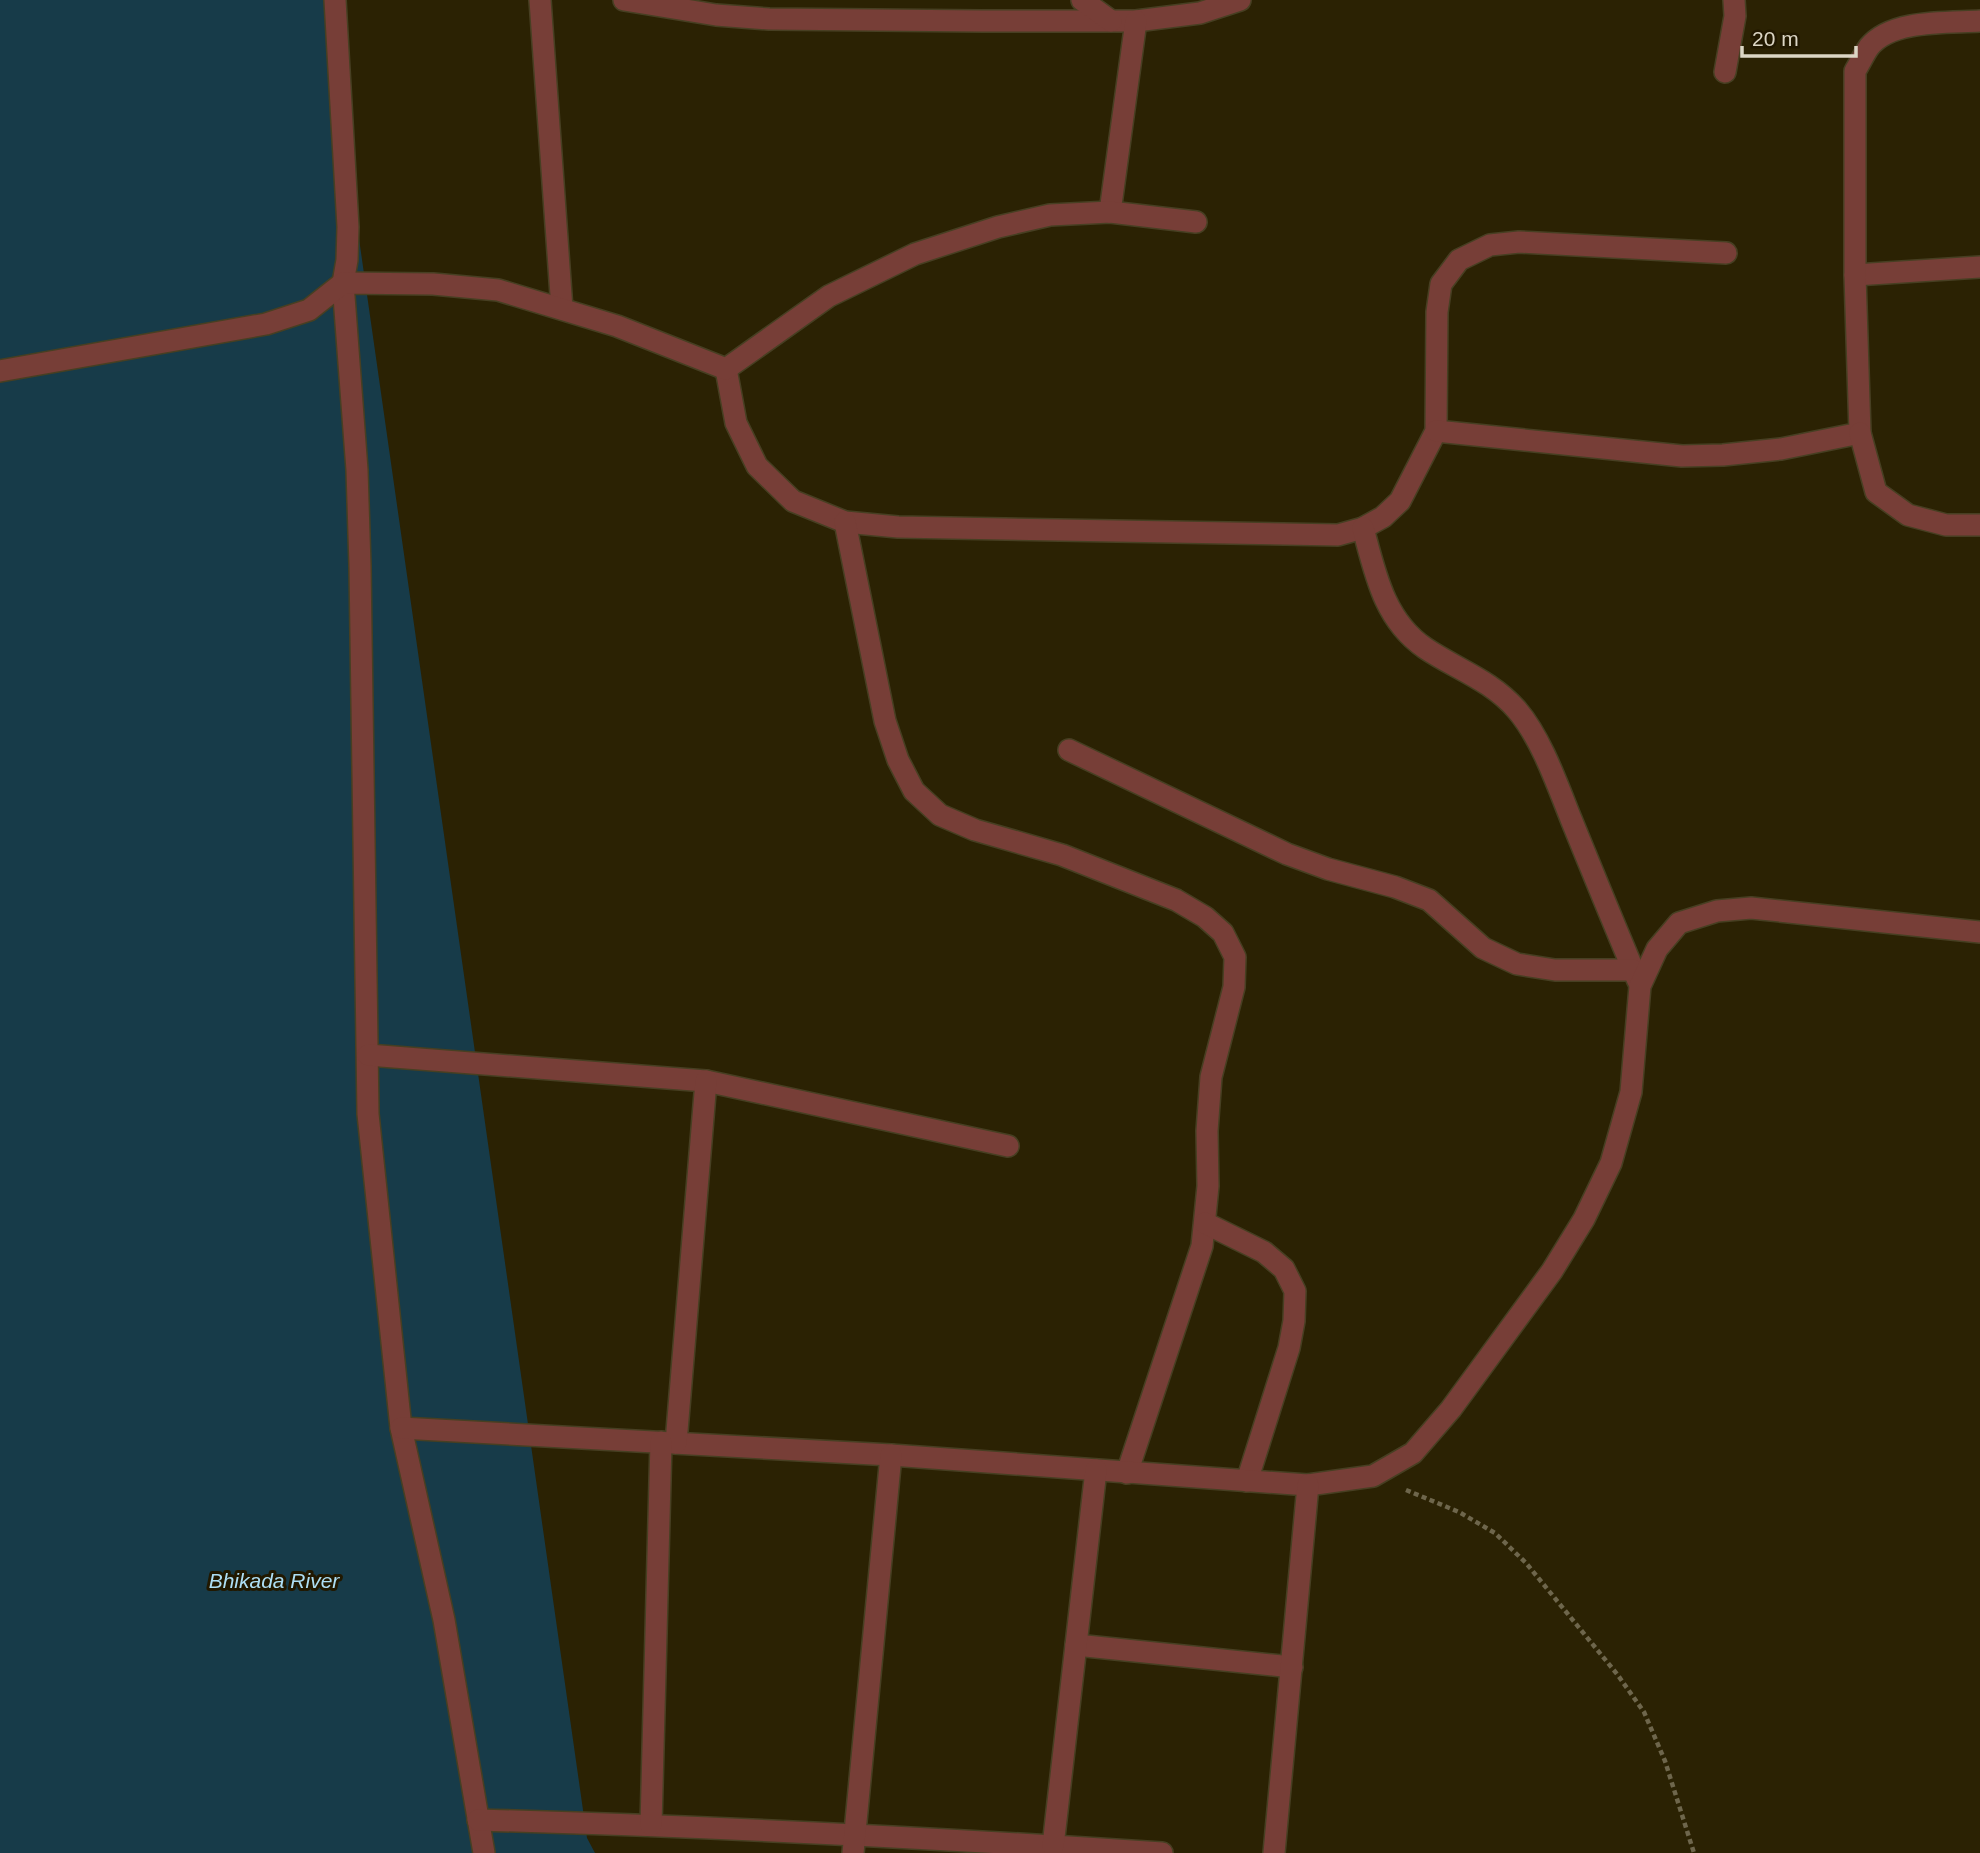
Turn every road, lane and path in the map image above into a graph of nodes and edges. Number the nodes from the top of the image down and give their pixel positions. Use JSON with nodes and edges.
{"nodes":[{"id":1,"x":335,"y":0,"type":"edge"},
{"id":2,"x":540,"y":0,"type":"edge"},
{"id":3,"x":624,"y":0,"type":"edge"},
{"id":4,"x":1082,"y":0,"type":"edge"},
{"id":5,"x":1240,"y":0,"type":"edge"},
{"id":6,"x":1734,"y":0,"type":"edge"},
{"id":7,"x":1201,"y":6,"type":"edge"},
{"id":8,"x":1111,"y":21,"type":"junction"},
{"id":9,"x":1136,"y":21,"type":"junction"},
{"id":10,"x":1980,"y":21,"type":"edge"},
{"id":11,"x":1724,"y":72,"type":"dead end"},
{"id":12,"x":1110,"y":212,"type":"junction"},
{"id":13,"x":1196,"y":222,"type":"dead end"},
{"id":14,"x":1726,"y":253,"type":"dead end"},
{"id":15,"x":1980,"y":267,"type":"edge"},
{"id":16,"x":1855,"y":275,"type":"junction"},
{"id":17,"x":344,"y":283,"type":"junction"},
{"id":18,"x":562,"y":309,"type":"junction"},
{"id":19,"x":726,"y":369,"type":"junction"},
{"id":20,"x":0,"y":371,"type":"edge"},
{"id":21,"x":1436,"y":431,"type":"junction"},
{"id":22,"x":1860,"y":433,"type":"junction"},
{"id":23,"x":845,"y":522,"type":"junction"},
{"id":24,"x":1980,"y":525,"type":"edge"},
{"id":25,"x":1363,"y":528,"type":"junction"},
{"id":26,"x":1069,"y":750,"type":"dead end"},
{"id":27,"x":1980,"y":932,"type":"edge"},
{"id":28,"x":1637,"y":978,"type":"junction"},
{"id":29,"x":368,"y":1055,"type":"junction"},
{"id":30,"x":706,"y":1081,"type":"junction"},
{"id":31,"x":1008,"y":1146,"type":"dead end"},
{"id":32,"x":1205,"y":1223,"type":"junction"},
{"id":33,"x":401,"y":1428,"type":"junction"},
{"id":34,"x":668,"y":1443,"type":"junction"},
{"id":35,"x":891,"y":1455,"type":"junction"},
{"id":36,"x":1096,"y":1470,"type":"junction"},
{"id":37,"x":1127,"y":1473,"type":"junction"},
{"id":38,"x":1373,"y":1476,"type":"junction"},
{"id":39,"x":1247,"y":1482,"type":"junction"},
{"id":40,"x":1308,"y":1485,"type":"junction"},
{"id":41,"x":1076,"y":1645,"type":"junction"},
{"id":42,"x":1292,"y":1667,"type":"junction"},
{"id":43,"x":478,"y":1820,"type":"junction"},
{"id":44,"x":651,"y":1825,"type":"junction"},
{"id":45,"x":853,"y":1844,"type":"edge"},
{"id":46,"x":1053,"y":1846,"type":"junction"},
{"id":47,"x":484,"y":1853,"type":"edge"},
{"id":48,"x":1162,"y":1853,"type":"edge"},
{"id":49,"x":1275,"y":1853,"type":"edge"},
{"id":50,"x":1694,"y":1853,"type":"edge"}],
"edges":[{"from":1,"to":17,"type":"street"},
{"from":2,"to":18,"type":"street"},
{"from":3,"to":8,"type":"street"},
{"from":4,"to":8,"type":"street"},
{"from":5,"to":7,"type":"street"},
{"from":6,"to":11,"type":"street"},
{"from":7,"to":9,"type":"street"},
{"from":8,"to":9,"type":"street"},
{"from":9,"to":12,"type":"street"},
{"from":10,"to":16,"type":"street"},
{"from":12,"to":13,"type":"street"},
{"from":12,"to":19,"type":"street"},
{"from":14,"to":21,"type":"street"},
{"from":15,"to":16,"type":"street"},
{"from":16,"to":22,"type":"street"},
{"from":17,"to":18,"type":"street"},
{"from":17,"to":20,"type":"street"},
{"from":17,"to":29,"type":"street"},
{"from":18,"to":19,"type":"street"},
{"from":19,"to":23,"type":"street"},
{"from":21,"to":22,"type":"street"},
{"from":21,"to":25,"type":"street"},
{"from":22,"to":24,"type":"street"},
{"from":23,"to":25,"type":"street"},
{"from":23,"to":32,"type":"street"},
{"from":25,"to":28,"type":"street"},
{"from":26,"to":28,"type":"street"},
{"from":27,"to":28,"type":"street"},
{"from":28,"to":38,"type":"street"},
{"from":29,"to":30,"type":"street"},
{"from":29,"to":33,"type":"street"},
{"from":30,"to":31,"type":"street"},
{"from":30,"to":34,"type":"street"},
{"from":32,"to":37,"type":"street"},
{"from":32,"to":39,"type":"street"},
{"from":33,"to":34,"type":"street"},
{"from":33,"to":43,"type":"street"},
{"from":34,"to":35,"type":"street"},
{"from":34,"to":44,"type":"street"},
{"from":35,"to":36,"type":"street"},
{"from":35,"to":45,"type":"street"},
{"from":36,"to":37,"type":"street"},
{"from":36,"to":41,"type":"street"},
{"from":37,"to":39,"type":"street"},
{"from":38,"to":40,"type":"street"},
{"from":38,"to":50,"type":"path"},
{"from":39,"to":40,"type":"street"},
{"from":40,"to":42,"type":"street"},
{"from":41,"to":42,"type":"street"},
{"from":41,"to":46,"type":"street"},
{"from":42,"to":49,"type":"street"},
{"from":43,"to":44,"type":"street"},
{"from":43,"to":47,"type":"street"},
{"from":44,"to":45,"type":"street"},
{"from":45,"to":46,"type":"street"},
{"from":46,"to":48,"type":"street"}]}
